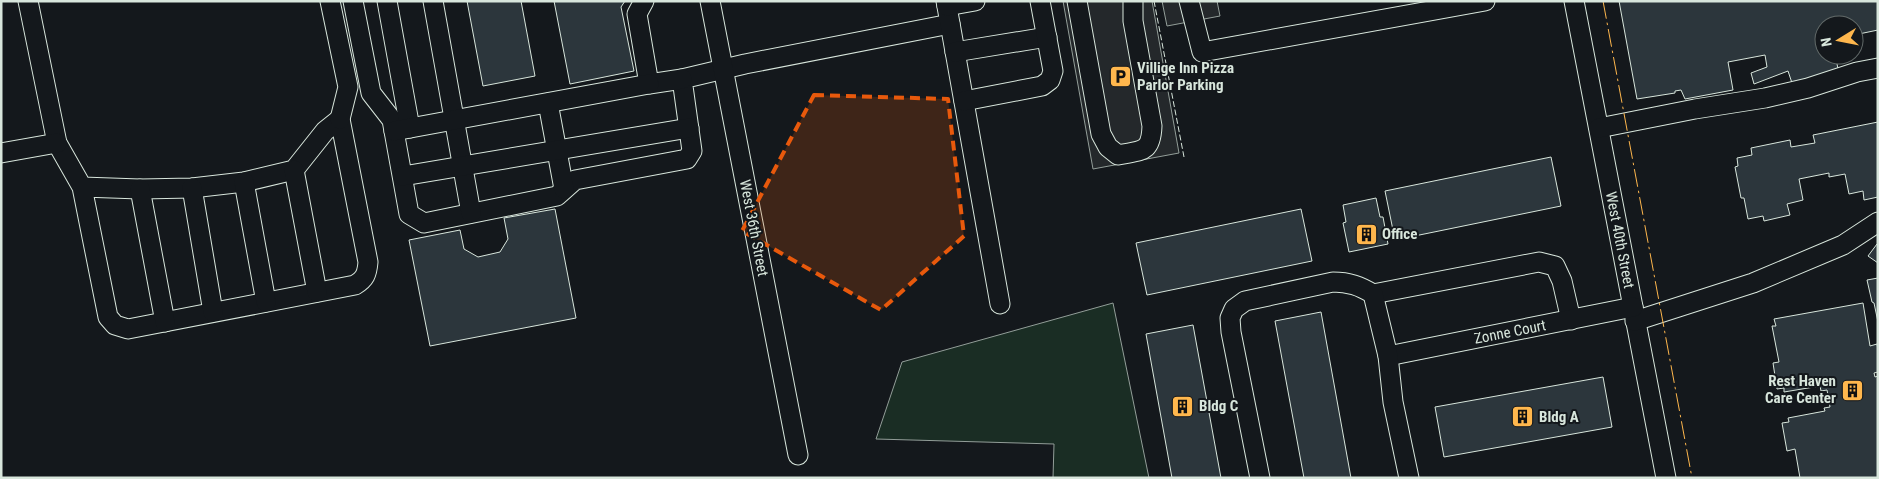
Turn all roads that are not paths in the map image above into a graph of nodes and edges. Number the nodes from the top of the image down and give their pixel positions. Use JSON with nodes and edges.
{"nodes":[{"id":1,"x":28,"y":1,"type":"edge"},
{"id":2,"x":330,"y":1,"type":"edge"},
{"id":3,"x":354,"y":1,"type":"edge"},
{"id":4,"x":387,"y":1,"type":"edge"},
{"id":5,"x":433,"y":1,"type":"edge"},
{"id":6,"x":644,"y":1,"type":"edge"},
{"id":7,"x":710,"y":1,"type":"edge"},
{"id":8,"x":975,"y":1,"type":"edge"},
{"id":9,"x":1040,"y":1,"type":"edge"},
{"id":10,"x":1077,"y":1,"type":"edge"},
{"id":11,"x":1133,"y":1,"type":"edge"},
{"id":12,"x":1189,"y":1,"type":"edge"},
{"id":13,"x":1485,"y":1,"type":"edge"},
{"id":14,"x":1574,"y":1,"type":"edge"},
{"id":15,"x":948,"y":10,"type":"edge"},
{"id":16,"x":1389,"y":10,"type":"edge"},
{"id":17,"x":1047,"y":37,"type":"junction"},
{"id":18,"x":955,"y":52,"type":"junction"},
{"id":19,"x":1878,"y":68,"type":"edge"},
{"id":20,"x":723,"y":70,"type":"junction"},
{"id":21,"x":682,"y":79,"type":"junction"},
{"id":22,"x":649,"y":84,"type":"junction"},
{"id":23,"x":964,"y":101,"type":"junction"},
{"id":24,"x":548,"y":103,"type":"junction"},
{"id":25,"x":340,"y":119,"type":"junction"},
{"id":26,"x":454,"y":120,"type":"junction"},
{"id":27,"x":688,"y":128,"type":"junction"},
{"id":28,"x":1599,"y":128,"type":"junction"},
{"id":29,"x":402,"y":129,"type":"junction"},
{"id":30,"x":57,"y":143,"type":"junction"},
{"id":31,"x":557,"y":150,"type":"junction"},
{"id":32,"x":1,"y":152,"type":"edge"},
{"id":33,"x":462,"y":166,"type":"junction"},
{"id":34,"x":294,"y":170,"type":"junction"},
{"id":35,"x":403,"y":176,"type":"junction"},
{"id":36,"x":244,"y":182,"type":"junction"},
{"id":37,"x":82,"y":186,"type":"junction"},
{"id":38,"x":192,"y":188,"type":"junction"},
{"id":39,"x":140,"y":189,"type":"junction"},
{"id":40,"x":564,"y":189,"type":"junction"},
{"id":41,"x":471,"y":213,"type":"junction"},
{"id":42,"x":1878,"y":222,"type":"edge"},
{"id":43,"x":317,"y":292,"type":"junction"},
{"id":44,"x":1373,"y":294,"type":"junction"},
{"id":45,"x":266,"y":302,"type":"junction"},
{"id":46,"x":1000,"y":304,"type":"dead end"},
{"id":47,"x":213,"y":312,"type":"junction"},
{"id":48,"x":1634,"y":314,"type":"junction"},
{"id":49,"x":1571,"y":320,"type":"junction"},
{"id":50,"x":166,"y":322,"type":"junction"},
{"id":51,"x":1388,"y":356,"type":"junction"},
{"id":52,"x":798,"y":455,"type":"dead end"},
{"id":53,"x":1260,"y":478,"type":"edge"},
{"id":54,"x":1410,"y":478,"type":"edge"},
{"id":55,"x":1666,"y":478,"type":"edge"}],
"edges":[{"from":1,"to":30,"type":"street"},
{"from":2,"to":25,"type":"street"},
{"from":3,"to":29,"type":"street"},
{"from":4,"to":29,"type":"street"},
{"from":5,"to":26,"type":"street"},
{"from":6,"to":22,"type":"street"},
{"from":7,"to":20,"type":"street","name":"West 36th Street"},
{"from":8,"to":15,"type":"street"},
{"from":9,"to":17,"type":"street"},
{"from":10,"to":11,"type":"street"},
{"from":12,"to":16,"type":"street"},
{"from":13,"to":16,"type":"street"},
{"from":14,"to":28,"type":"street","name":"West 40th Street"},
{"from":15,"to":18,"type":"street"},
{"from":15,"to":20,"type":"street"},
{"from":17,"to":18,"type":"street"},
{"from":17,"to":23,"type":"street"},
{"from":18,"to":23,"type":"street"},
{"from":19,"to":28,"type":"street"},
{"from":20,"to":21,"type":"street"},
{"from":20,"to":52,"type":"street","name":"West 36th Street"},
{"from":21,"to":22,"type":"street"},
{"from":21,"to":27,"type":"street"},
{"from":22,"to":24,"type":"street"},
{"from":23,"to":46,"type":"street"},
{"from":24,"to":26,"type":"street"},
{"from":24,"to":31,"type":"street"},
{"from":25,"to":34,"type":"street"},
{"from":25,"to":43,"type":"street"},
{"from":26,"to":29,"type":"street"},
{"from":26,"to":33,"type":"street"},
{"from":27,"to":31,"type":"street"},
{"from":27,"to":40,"type":"street"},
{"from":28,"to":48,"type":"street","name":"West 40th Street"},
{"from":29,"to":35,"type":"street"},
{"from":30,"to":32,"type":"street"},
{"from":30,"to":37,"type":"street"},
{"from":31,"to":33,"type":"street"},
{"from":31,"to":40,"type":"street"},
{"from":33,"to":35,"type":"street"},
{"from":33,"to":41,"type":"street"},
{"from":34,"to":36,"type":"street"},
{"from":34,"to":43,"type":"street"},
{"from":35,"to":41,"type":"street"},
{"from":36,"to":38,"type":"street"},
{"from":36,"to":45,"type":"street"},
{"from":37,"to":39,"type":"street"},
{"from":37,"to":50,"type":"street"},
{"from":38,"to":39,"type":"street"},
{"from":38,"to":47,"type":"street"},
{"from":39,"to":50,"type":"street"},
{"from":40,"to":41,"type":"street"},
{"from":42,"to":48,"type":"street","name":"Zonne Court"},
{"from":43,"to":45,"type":"street"},
{"from":44,"to":49,"type":"street"},
{"from":44,"to":51,"type":"street"},
{"from":44,"to":53,"type":"street"},
{"from":45,"to":47,"type":"street"},
{"from":47,"to":50,"type":"street"},
{"from":48,"to":49,"type":"street","name":"Zonne Court"},
{"from":48,"to":55,"type":"street","name":"West 40th Street"},
{"from":49,"to":51,"type":"street","name":"Zonne Court"},
{"from":51,"to":54,"type":"street"}]}
